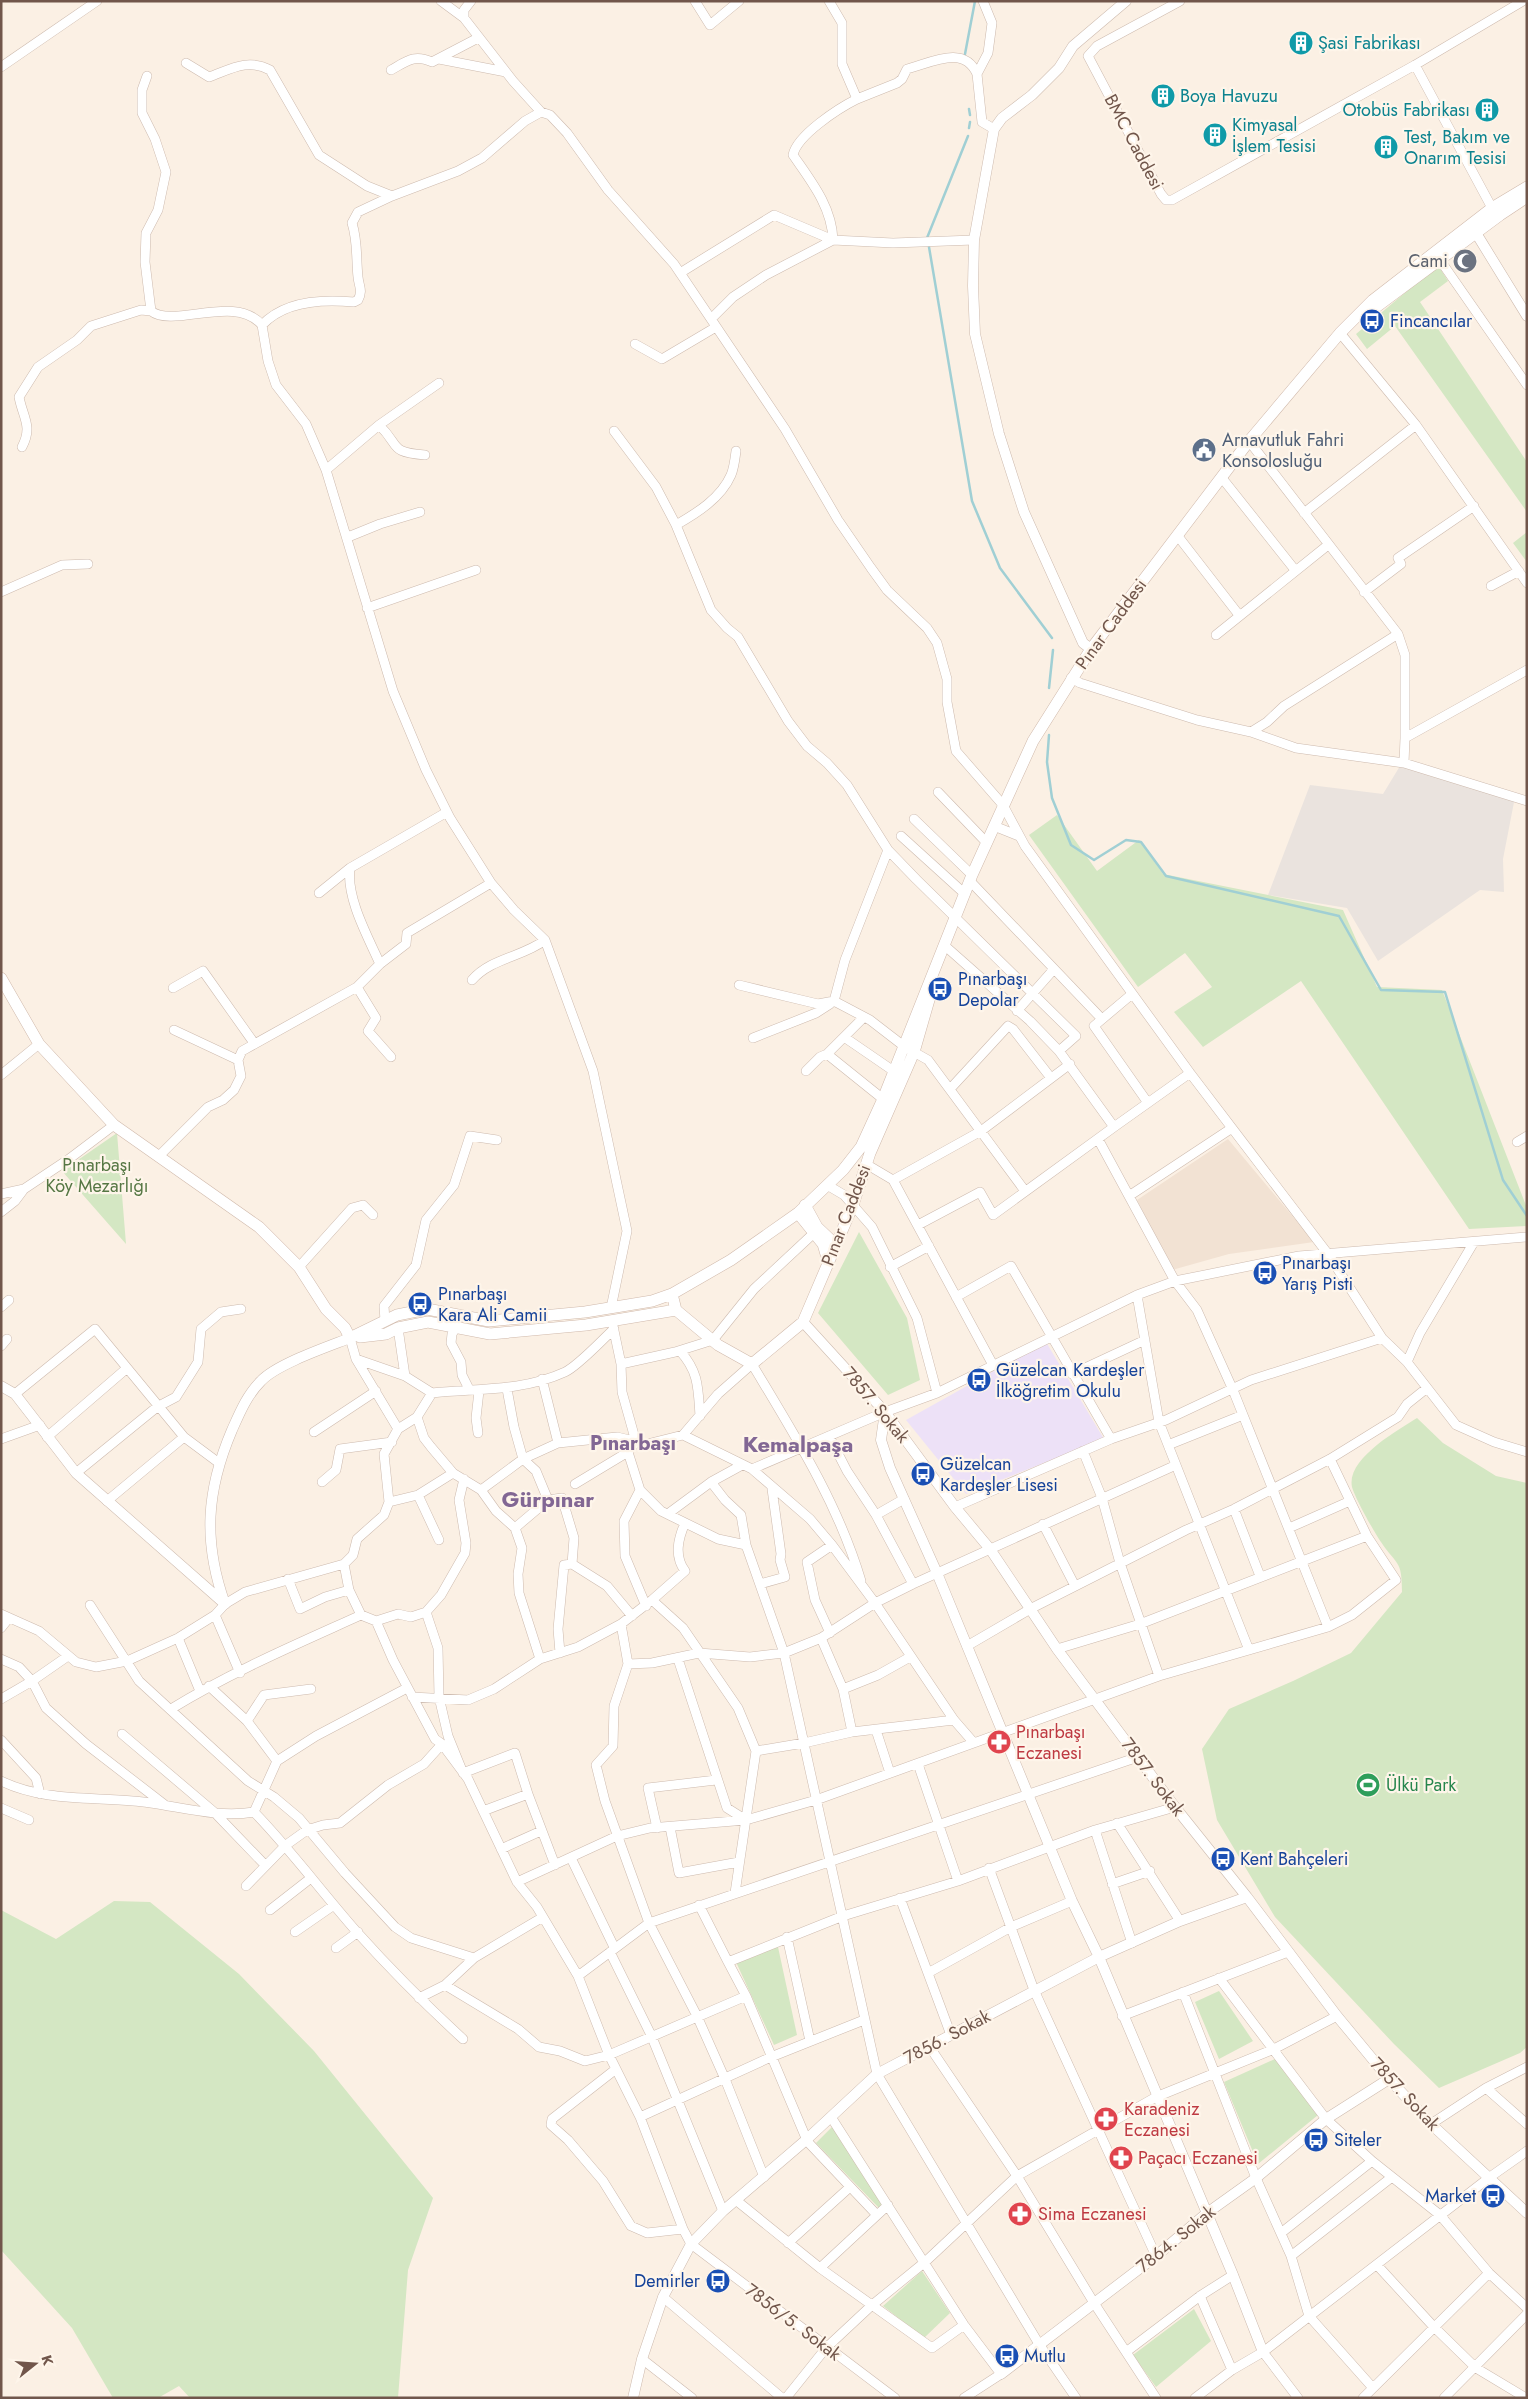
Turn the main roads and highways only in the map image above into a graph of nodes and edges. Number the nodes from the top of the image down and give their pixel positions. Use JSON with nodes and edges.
{"nodes":[{"id":1,"x":1527,"y":187,"type":"edge"},
{"id":2,"x":1527,"y":198,"type":"edge"},
{"id":3,"x":1340,"y":333,"type":"junction"},
{"id":4,"x":1,"y":978,"type":"edge"},
{"id":5,"x":910,"y":1050,"type":"junction"},
{"id":6,"x":866,"y":1155,"type":"junction"},
{"id":7,"x":802,"y":1209,"type":"junction"},
{"id":8,"x":835,"y":1244,"type":"junction"},
{"id":9,"x":828,"y":1261,"type":"junction"},
{"id":10,"x":672,"y":1294,"type":"junction"},
{"id":11,"x":676,"y":1310,"type":"junction"},
{"id":12,"x":350,"y":1338,"type":"junction"}],
"edges":[{"from":1,"to":3,"type":"main road","name":"Pınar Caddesi"},
{"from":2,"to":3,"type":"main road","name":"Pınar Caddesi"},
{"from":3,"to":5,"type":"main road","name":"Pınar Caddesi"},
{"from":4,"to":12,"type":"main road"},
{"from":5,"to":6,"type":"main road","name":"Pınar Caddesi"},
{"from":5,"to":6,"type":"main road","name":"Pınar Caddesi"},
{"from":6,"to":7,"type":"main road"},
{"from":6,"to":8,"type":"main road","name":"Pınar Caddesi"},
{"from":7,"to":8,"type":"main road"},
{"from":7,"to":9,"type":"main road"},
{"from":7,"to":10,"type":"main road"},
{"from":8,"to":9,"type":"main road","name":"Pınar Caddesi"},
{"from":9,"to":11,"type":"main road","name":"Pınar Caddesi"},
{"from":10,"to":11,"type":"main road"},
{"from":10,"to":12,"type":"main road"},
{"from":11,"to":12,"type":"main road"}]}
